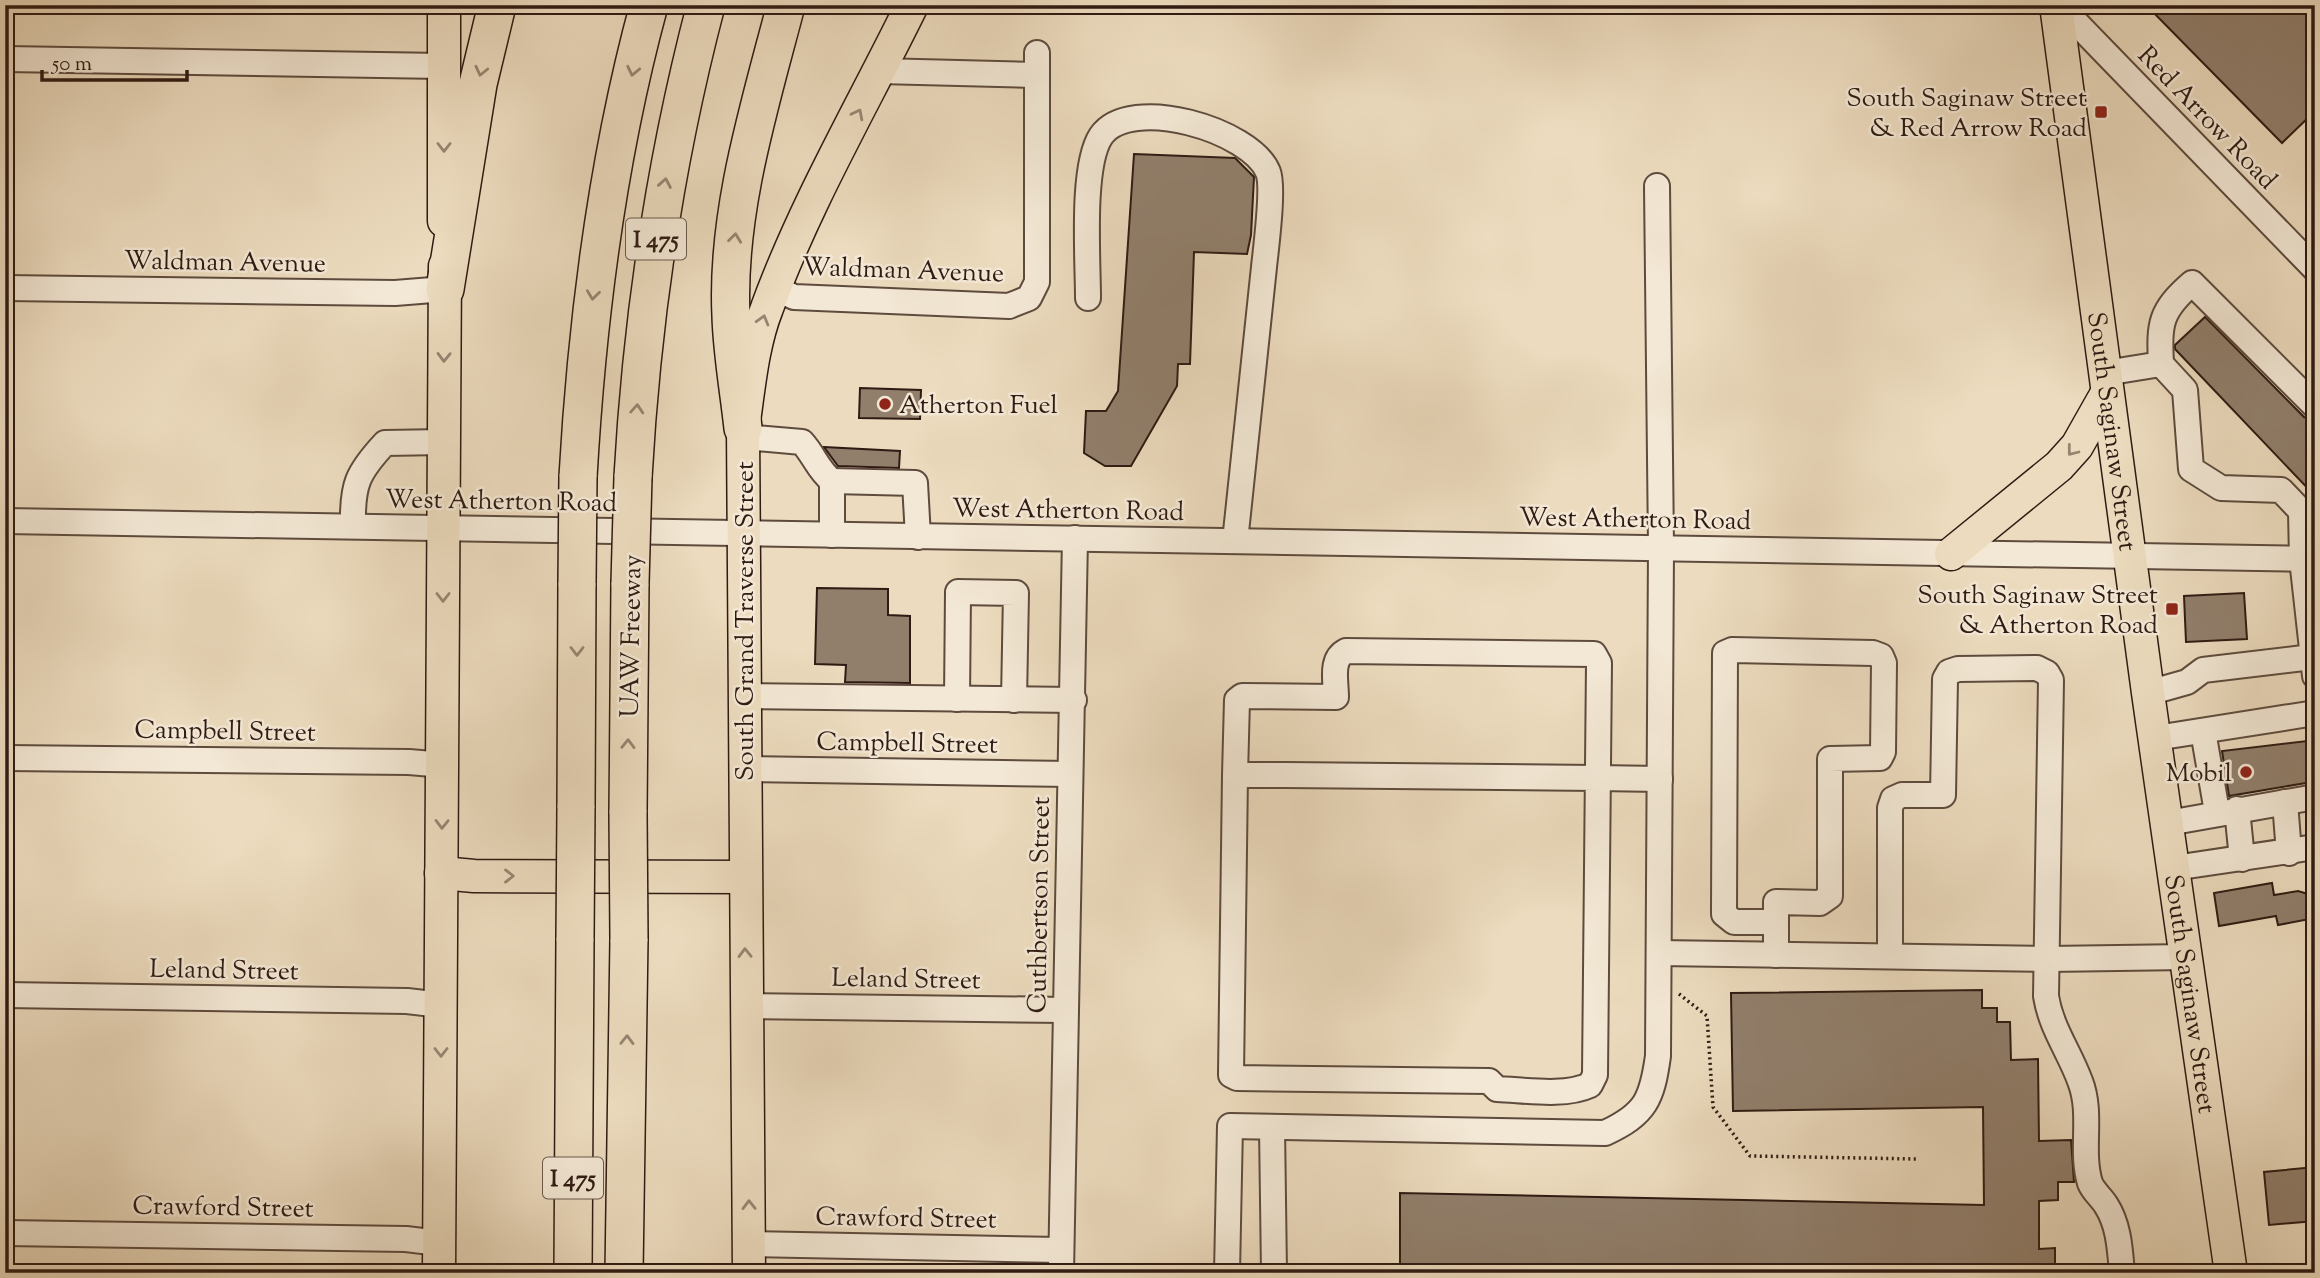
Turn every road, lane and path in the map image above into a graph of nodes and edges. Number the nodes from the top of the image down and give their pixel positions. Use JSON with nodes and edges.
{"nodes":[{"id":1,"x":444,"y":5,"type":"edge"},
{"id":2,"x":498,"y":5,"type":"edge"},
{"id":3,"x":649,"y":5,"type":"edge"},
{"id":4,"x":706,"y":5,"type":"edge"},
{"id":5,"x":786,"y":5,"type":"edge"},
{"id":6,"x":912,"y":5,"type":"edge"},
{"id":7,"x":2058,"y":5,"type":"edge"},
{"id":8,"x":5,"y":59,"type":"edge"},
{"id":9,"x":443,"y":66,"type":"junction"},
{"id":10,"x":879,"y":71,"type":"junction"},
{"id":11,"x":1657,"y":186,"type":"dead end"},
{"id":12,"x":2315,"y":270,"type":"edge"},
{"id":13,"x":5,"y":288,"type":"edge"},
{"id":14,"x":775,"y":288,"type":"junction"},
{"id":15,"x":445,"y":289,"type":"junction"},
{"id":16,"x":1088,"y":298,"type":"dead end"},
{"id":17,"x":2161,"y":364,"type":"junction"},
{"id":18,"x":2106,"y":383,"type":"junction"},
{"id":19,"x":2315,"y":406,"type":"edge"},
{"id":20,"x":744,"y":433,"type":"junction"},
{"id":21,"x":443,"y":442,"type":"junction"},
{"id":22,"x":832,"y":481,"type":"junction"},
{"id":23,"x":2308,"y":510,"type":"edge"},
{"id":24,"x":5,"y":521,"type":"edge"},
{"id":25,"x":353,"y":526,"type":"junction"},
{"id":26,"x":443,"y":528,"type":"junction"},
{"id":27,"x":745,"y":533,"type":"junction"},
{"id":28,"x":832,"y":535,"type":"junction"},
{"id":29,"x":918,"y":537,"type":"junction"},
{"id":30,"x":1075,"y":538,"type":"junction"},
{"id":31,"x":1235,"y":541,"type":"junction"},
{"id":32,"x":1661,"y":548,"type":"junction"},
{"id":33,"x":1951,"y":554,"type":"junction"},
{"id":34,"x":2130,"y":557,"type":"junction"},
{"id":35,"x":2308,"y":559,"type":"edge"},
{"id":36,"x":2313,"y":667,"type":"edge"},
{"id":37,"x":2148,"y":693,"type":"junction"},
{"id":38,"x":744,"y":696,"type":"junction"},
{"id":39,"x":957,"y":699,"type":"junction"},
{"id":40,"x":1014,"y":700,"type":"junction"},
{"id":41,"x":1074,"y":700,"type":"junction"},
{"id":42,"x":2315,"y":713,"type":"edge"},
{"id":43,"x":2203,"y":731,"type":"junction"},
{"id":44,"x":2156,"y":738,"type":"junction"},
{"id":45,"x":5,"y":758,"type":"edge"},
{"id":46,"x":444,"y":765,"type":"junction"},
{"id":47,"x":744,"y":769,"type":"junction"},
{"id":48,"x":1069,"y":774,"type":"junction"},
{"id":49,"x":1235,"y":775,"type":"junction"},
{"id":50,"x":1597,"y":778,"type":"junction"},
{"id":51,"x":1660,"y":779,"type":"junction"},
{"id":52,"x":2315,"y":797,"type":"edge"},
{"id":53,"x":2284,"y":802,"type":"junction"},
{"id":54,"x":2227,"y":811,"type":"junction"},
{"id":55,"x":2168,"y":823,"type":"junction"},
{"id":56,"x":2315,"y":847,"type":"edge"},
{"id":57,"x":2289,"y":853,"type":"junction"},
{"id":58,"x":2242,"y":859,"type":"junction"},
{"id":59,"x":2174,"y":868,"type":"junction"},
{"id":60,"x":441,"y":873,"type":"junction"},
{"id":61,"x":745,"y":877,"type":"junction"},
{"id":62,"x":1776,"y":922,"type":"junction"},
{"id":63,"x":1659,"y":953,"type":"junction"},
{"id":64,"x":1776,"y":955,"type":"junction"},
{"id":65,"x":1890,"y":956,"type":"junction"},
{"id":66,"x":2187,"y":957,"type":"junction"},
{"id":67,"x":2048,"y":959,"type":"junction"},
{"id":68,"x":1672,"y":988,"type":"dead end"},
{"id":69,"x":5,"y":995,"type":"edge"},
{"id":70,"x":441,"y":1005,"type":"junction"},
{"id":71,"x":746,"y":1006,"type":"junction"},
{"id":72,"x":1066,"y":1010,"type":"junction"},
{"id":73,"x":574,"y":1084,"type":"junction"},
{"id":74,"x":626,"y":1108,"type":"junction"},
{"id":75,"x":1272,"y":1126,"type":"junction"},
{"id":76,"x":1917,"y":1159,"type":"dead end"},
{"id":77,"x":5,"y":1233,"type":"edge"},
{"id":78,"x":439,"y":1258,"type":"edge"},
{"id":79,"x":749,"y":1258,"type":"edge"},
{"id":80,"x":1061,"y":1261,"type":"edge"},
{"id":81,"x":564,"y":1273,"type":"edge"},
{"id":82,"x":573,"y":1273,"type":"edge"},
{"id":83,"x":624,"y":1273,"type":"edge"},
{"id":84,"x":637,"y":1273,"type":"edge"},
{"id":85,"x":1227,"y":1273,"type":"edge"},
{"id":86,"x":1274,"y":1273,"type":"edge"},
{"id":87,"x":2122,"y":1273,"type":"edge"},
{"id":88,"x":2231,"y":1273,"type":"edge"}],
"edges":[{"from":1,"to":9,"type":"main road"},
{"from":2,"to":15,"type":"highway","one_way":true},
{"from":3,"to":73,"type":"highway","name":"UAW Freeway","number":"I 475","one_way":true,"bridge":true},
{"from":74,"to":4,"type":"highway","name":"UAW Freeway","number":"I 475","one_way":true,"bridge":true},
{"from":20,"to":5,"type":"highway","one_way":true},
{"from":6,"to":10,"type":"main road","name":"South Grand Traverse Street"},
{"from":7,"to":12,"type":"street","name":"Red Arrow Road"},
{"from":7,"to":18,"type":"main road","name":"South Saginaw Street"},
{"from":8,"to":9,"type":"street"},
{"from":9,"to":15,"type":"main road","one_way":true},
{"from":14,"to":10,"type":"main road","name":"South Grand Traverse Street","one_way":true},
{"from":10,"to":14,"type":"street","name":"Waldman Avenue"},
{"from":11,"to":32,"type":"street"},
{"from":13,"to":15,"type":"street","name":"Waldman Avenue"},
{"from":20,"to":14,"type":"main road","name":"South Grand Traverse Street","one_way":true},
{"from":15,"to":21,"type":"main road","one_way":true},
{"from":16,"to":31,"type":"street"},
{"from":17,"to":18,"type":"street"},
{"from":17,"to":19,"type":"street"},
{"from":17,"to":23,"type":"street"},
{"from":18,"to":33,"type":"main road","one_way":true},
{"from":18,"to":34,"type":"main road","name":"South Saginaw Street"},
{"from":20,"to":22,"type":"street"},
{"from":20,"to":27,"type":"main road","name":"South Grand Traverse Street"},
{"from":21,"to":25,"type":"street"},
{"from":21,"to":26,"type":"main road"},
{"from":22,"to":28,"type":"street"},
{"from":22,"to":29,"type":"street"},
{"from":23,"to":35,"type":"street"},
{"from":24,"to":25,"type":"street","name":"West Atherton Road"},
{"from":25,"to":26,"type":"street","name":"West Atherton Road"},
{"from":26,"to":27,"type":"street","name":"West Atherton Road"},
{"from":26,"to":46,"type":"main road","one_way":true},
{"from":27,"to":28,"type":"street","name":"West Atherton Road"},
{"from":27,"to":38,"type":"main road","name":"South Grand Traverse Street"},
{"from":28,"to":29,"type":"street","name":"West Atherton Road"},
{"from":29,"to":30,"type":"street","name":"West Atherton Road"},
{"from":30,"to":31,"type":"street","name":"West Atherton Road"},
{"from":30,"to":41,"type":"street","name":"Cuthbertson Street"},
{"from":31,"to":32,"type":"street","name":"West Atherton Road"},
{"from":32,"to":33,"type":"street","name":"West Atherton Road"},
{"from":32,"to":51,"type":"street"},
{"from":33,"to":34,"type":"street","name":"West Atherton Road"},
{"from":34,"to":35,"type":"street","name":"West Atherton Road"},
{"from":34,"to":37,"type":"main road","name":"South Saginaw Street"},
{"from":35,"to":36,"type":"street"},
{"from":36,"to":37,"type":"street"},
{"from":37,"to":44,"type":"main road","name":"South Saginaw Street"},
{"from":38,"to":39,"type":"street"},
{"from":38,"to":47,"type":"main road","name":"South Grand Traverse Street"},
{"from":39,"to":40,"type":"street"},
{"from":39,"to":40,"type":"street"},
{"from":40,"to":41,"type":"street"},
{"from":41,"to":48,"type":"street","name":"Cuthbertson Street"},
{"from":42,"to":43,"type":"street"},
{"from":43,"to":44,"type":"street"},
{"from":43,"to":54,"type":"street"},
{"from":44,"to":55,"type":"main road","name":"South Saginaw Street"},
{"from":45,"to":46,"type":"street","name":"Campbell Street"},
{"from":46,"to":60,"type":"main road","one_way":true},
{"from":47,"to":48,"type":"street","name":"Campbell Street"},
{"from":47,"to":61,"type":"main road","name":"South Grand Traverse Street"},
{"from":48,"to":72,"type":"street","name":"Cuthbertson Street"},
{"from":49,"to":50,"type":"street"},
{"from":49,"to":50,"type":"street"},
{"from":49,"to":50,"type":"street"},
{"from":50,"to":51,"type":"street"},
{"from":51,"to":63,"type":"street"},
{"from":52,"to":53,"type":"street"},
{"from":53,"to":54,"type":"street"},
{"from":53,"to":57,"type":"street"},
{"from":54,"to":55,"type":"street"},
{"from":54,"to":58,"type":"street"},
{"from":55,"to":59,"type":"main road","name":"South Saginaw Street"},
{"from":56,"to":57,"type":"street"},
{"from":57,"to":58,"type":"street"},
{"from":58,"to":59,"type":"street"},
{"from":59,"to":66,"type":"main road","name":"South Saginaw Street"},
{"from":60,"to":61,"type":"main road","one_way":true},
{"from":60,"to":70,"type":"main road"},
{"from":71,"to":61,"type":"main road","name":"South Grand Traverse Street","one_way":true},
{"from":62,"to":62,"type":"street"},
{"from":62,"to":64,"type":"street"},
{"from":63,"to":64,"type":"street"},
{"from":63,"to":75,"type":"street"},
{"from":64,"to":65,"type":"street"},
{"from":65,"to":67,"type":"street"},
{"from":65,"to":67,"type":"street"},
{"from":66,"to":67,"type":"street"},
{"from":66,"to":88,"type":"main road","name":"South Saginaw Street"},
{"from":67,"to":87,"type":"street"},
{"from":68,"to":76,"type":"path"},
{"from":69,"to":70,"type":"street","name":"Leland Street"},
{"from":70,"to":78,"type":"main road","one_way":true},
{"from":71,"to":72,"type":"street","name":"Leland Street"},
{"from":79,"to":71,"type":"main road","name":"South Grand Traverse Street","one_way":true},
{"from":72,"to":80,"type":"street","name":"Cuthbertson Street"},
{"from":73,"to":81,"type":"highway"},
{"from":73,"to":82,"type":"highway","name":"UAW Freeway","number":"I 475"},
{"from":74,"to":83,"type":"highway","name":"UAW Freeway","number":"I 475"},
{"from":74,"to":84,"type":"highway"},
{"from":75,"to":85,"type":"street"},
{"from":75,"to":86,"type":"street"},
{"from":77,"to":78,"type":"street","name":"Crawford Street"},
{"from":79,"to":80,"type":"street","name":"Crawford Street"}]}
